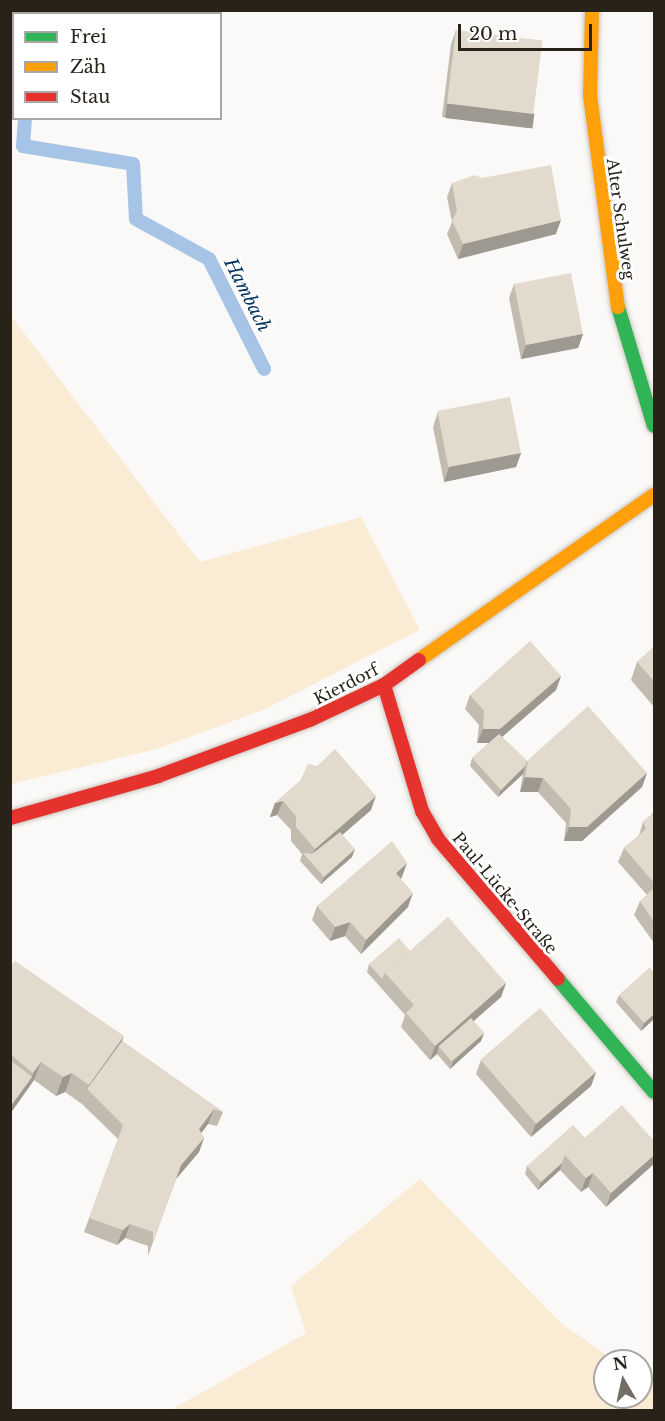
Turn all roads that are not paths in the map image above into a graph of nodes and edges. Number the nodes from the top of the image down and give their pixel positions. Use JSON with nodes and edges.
{"nodes":[{"id":1,"x":592,"y":10,"type":"edge"},
{"id":2,"x":654,"y":426,"type":"edge"},
{"id":3,"x":654,"y":495,"type":"edge"},
{"id":4,"x":384,"y":685,"type":"junction"},
{"id":5,"x":10,"y":818,"type":"edge"},
{"id":6,"x":654,"y":1092,"type":"edge"}],
"edges":[{"from":1,"to":2,"type":"street","name":"Alter Schulweg"},
{"from":3,"to":4,"type":"street","name":"Kierdorf"},
{"from":4,"to":5,"type":"street","name":"Kierdorf"},
{"from":4,"to":6,"type":"street","name":"Paul-Lücke-Straße"}]}
